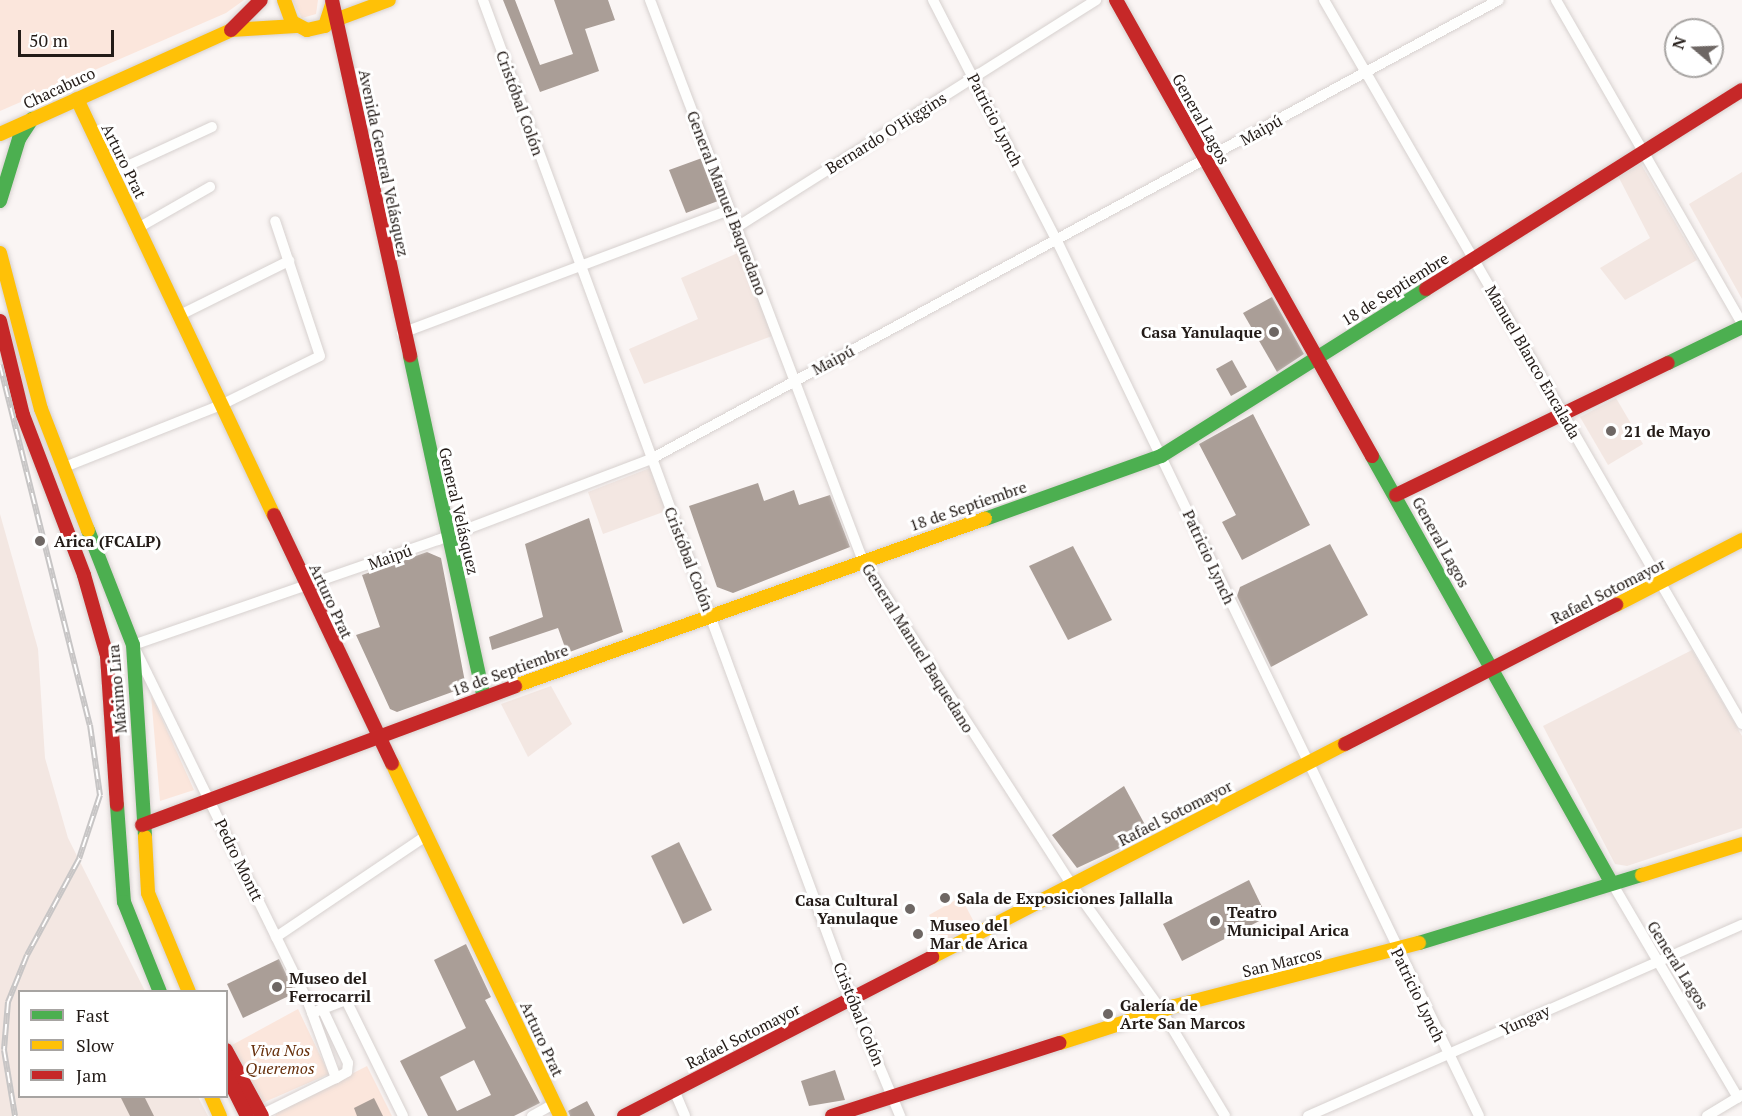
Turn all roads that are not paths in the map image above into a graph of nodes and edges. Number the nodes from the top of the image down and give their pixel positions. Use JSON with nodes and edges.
{"nodes":[{"id":1,"x":261,"y":0,"type":"edge"},
{"id":2,"x":284,"y":0,"type":"edge"},
{"id":3,"x":332,"y":0,"type":"edge"},
{"id":4,"x":388,"y":0,"type":"edge"},
{"id":5,"x":483,"y":0,"type":"edge"},
{"id":6,"x":650,"y":0,"type":"edge"},
{"id":7,"x":933,"y":0,"type":"edge"},
{"id":8,"x":1096,"y":0,"type":"edge"},
{"id":9,"x":1116,"y":0,"type":"edge"},
{"id":10,"x":1324,"y":0,"type":"edge"},
{"id":11,"x":1499,"y":0,"type":"edge"},
{"id":12,"x":1556,"y":0,"type":"edge"},
{"id":13,"x":332,"y":21,"type":"junction"},
{"id":14,"x":296,"y":26,"type":"junction"},
{"id":15,"x":231,"y":30,"type":"junction"},
{"id":16,"x":1365,"y":73,"type":"junction"},
{"id":17,"x":973,"y":78,"type":"junction"},
{"id":18,"x":1742,"y":90,"type":"edge"},
{"id":19,"x":77,"y":99,"type":"junction"},
{"id":20,"x":32,"y":119,"type":"junction"},
{"id":21,"x":212,"y":127,"type":"dead end"},
{"id":22,"x":0,"y":134,"type":"edge"},
{"id":23,"x":1643,"y":152,"type":"junction"},
{"id":24,"x":1206,"y":160,"type":"junction"},
{"id":25,"x":112,"y":173,"type":"junction"},
{"id":26,"x":210,"y":187,"type":"dead end"},
{"id":27,"x":0,"y":201,"type":"edge"},
{"id":28,"x":730,"y":210,"type":"junction"},
{"id":29,"x":275,"y":221,"type":"dead end"},
{"id":30,"x":737,"y":227,"type":"junction"},
{"id":31,"x":138,"y":228,"type":"junction"},
{"id":32,"x":1057,"y":241,"type":"junction"},
{"id":33,"x":0,"y":253,"type":"edge"},
{"id":34,"x":1473,"y":259,"type":"junction"},
{"id":35,"x":289,"y":261,"type":"junction"},
{"id":36,"x":580,"y":266,"type":"junction"},
{"id":37,"x":180,"y":315,"type":"junction"},
{"id":38,"x":0,"y":321,"type":"edge"},
{"id":39,"x":1742,"y":326,"type":"edge"},
{"id":40,"x":402,"y":333,"type":"junction"},
{"id":41,"x":1318,"y":357,"type":"junction"},
{"id":42,"x":794,"y":381,"type":"junction"},
{"id":43,"x":221,"y":405,"type":"junction"},
{"id":44,"x":1563,"y":415,"type":"junction"},
{"id":45,"x":1161,"y":456,"type":"junction"},
{"id":46,"x":651,"y":459,"type":"junction"},
{"id":47,"x":62,"y":468,"type":"junction"},
{"id":48,"x":1396,"y":495,"type":"junction"},
{"id":49,"x":448,"y":536,"type":"junction"},
{"id":50,"x":1742,"y":540,"type":"edge"},
{"id":51,"x":863,"y":561,"type":"junction"},
{"id":52,"x":1661,"y":582,"type":"junction"},
{"id":53,"x":305,"y":588,"type":"junction"},
{"id":54,"x":710,"y":615,"type":"junction"},
{"id":55,"x":133,"y":645,"type":"junction"},
{"id":56,"x":1492,"y":668,"type":"junction"},
{"id":57,"x":484,"y":696,"type":"junction"},
{"id":58,"x":1742,"y":724,"type":"edge"},
{"id":59,"x":377,"y":735,"type":"junction"},
{"id":60,"x":1307,"y":763,"type":"junction"},
{"id":61,"x":209,"y":800,"type":"junction"},
{"id":62,"x":142,"y":825,"type":"junction"},
{"id":63,"x":426,"y":836,"type":"junction"},
{"id":64,"x":1742,"y":844,"type":"edge"},
{"id":65,"x":1071,"y":884,"type":"junction"},
{"id":66,"x":1612,"y":884,"type":"junction"},
{"id":67,"x":1742,"y":925,"type":"edge"},
{"id":68,"x":276,"y":936,"type":"junction"},
{"id":69,"x":1397,"y":950,"type":"junction"},
{"id":70,"x":1655,"y":963,"type":"junction"},
{"id":71,"x":159,"y":990,"type":"edge"},
{"id":72,"x":188,"y":990,"type":"edge"},
{"id":73,"x":851,"y":998,"type":"junction"},
{"id":74,"x":322,"y":1008,"type":"junction"},
{"id":75,"x":1162,"y":1011,"type":"junction"},
{"id":76,"x":312,"y":1013,"type":"junction"},
{"id":77,"x":228,"y":1054,"type":"edge"},
{"id":78,"x":1447,"y":1055,"type":"junction"},
{"id":79,"x":228,"y":1078,"type":"edge"},
{"id":80,"x":336,"y":1078,"type":"junction"},
{"id":81,"x":674,"y":1090,"type":"junction"},
{"id":82,"x":893,"y":1095,"type":"junction"},
{"id":83,"x":1740,"y":1097,"type":"edge"},
{"id":84,"x":212,"y":1098,"type":"edge"},
{"id":85,"x":557,"y":1110,"type":"edge"},
{"id":86,"x":262,"y":1115,"type":"edge"},
{"id":87,"x":220,"y":1116,"type":"edge"},
{"id":88,"x":247,"y":1116,"type":"edge"},
{"id":89,"x":403,"y":1116,"type":"edge"},
{"id":90,"x":532,"y":1116,"type":"edge"},
{"id":91,"x":624,"y":1116,"type":"edge"},
{"id":92,"x":685,"y":1116,"type":"edge"},
{"id":93,"x":832,"y":1116,"type":"edge"},
{"id":94,"x":900,"y":1116,"type":"edge"},
{"id":95,"x":1225,"y":1116,"type":"edge"},
{"id":96,"x":1308,"y":1116,"type":"edge"},
{"id":97,"x":1479,"y":1116,"type":"edge"},
{"id":98,"x":1707,"y":1116,"type":"edge"}],
"edges":[{"from":1,"to":15,"type":"main road","name":"Chacabuco"},
{"from":2,"to":14,"type":"main road"},
{"from":3,"to":13,"type":"main road"},
{"from":4,"to":13,"type":"main road"},
{"from":5,"to":36,"type":"street","name":"Cristóbal Colón"},
{"from":6,"to":28,"type":"street","name":"General Manuel Baquedano"},
{"from":7,"to":17,"type":"street","name":"Patricio Lynch"},
{"from":8,"to":17,"type":"street","name":"Bernardo O'Higgins"},
{"from":9,"to":24,"type":"main road","name":"General Lagos"},
{"from":10,"to":16,"type":"street","name":"Manuel Blanco Encalada"},
{"from":11,"to":16,"type":"street","name":"Maipú"},
{"from":12,"to":23,"type":"street"},
{"from":13,"to":14,"type":"main road","name":"Chacabuco"},
{"from":13,"to":40,"type":"main road","name":"Avenida General Velásquez"},
{"from":14,"to":15,"type":"main road","name":"Chacabuco"},
{"from":15,"to":19,"type":"main road","name":"Chacabuco"},
{"from":16,"to":24,"type":"street","name":"Maipú"},
{"from":16,"to":34,"type":"street","name":"Manuel Blanco Encalada"},
{"from":17,"to":30,"type":"street","name":"Bernardo O'Higgins"},
{"from":17,"to":32,"type":"street","name":"Patricio Lynch"},
{"from":18,"to":23,"type":"main road","name":"18 de Septiembre"},
{"from":19,"to":20,"type":"main road","name":"Chacabuco"},
{"from":19,"to":25,"type":"main road","name":"Arturo Prat"},
{"from":20,"to":22,"type":"main road","name":"Chacabuco"},
{"from":20,"to":27,"type":"main road"},
{"from":21,"to":25,"type":"street"},
{"from":23,"to":34,"type":"main road","name":"18 de Septiembre"},
{"from":23,"to":39,"type":"street"},
{"from":24,"to":32,"type":"street","name":"Maipú"},
{"from":24,"to":41,"type":"main road","name":"General Lagos"},
{"from":25,"to":31,"type":"main road","name":"Arturo Prat"},
{"from":26,"to":31,"type":"street"},
{"from":28,"to":30,"type":"street","name":"General Manuel Baquedano"},
{"from":28,"to":36,"type":"street"},
{"from":29,"to":35,"type":"street"},
{"from":30,"to":42,"type":"street","name":"General Manuel Baquedano"},
{"from":31,"to":37,"type":"main road","name":"Arturo Prat"},
{"from":32,"to":42,"type":"street","name":"Maipú"},
{"from":32,"to":45,"type":"street","name":"Patricio Lynch"},
{"from":33,"to":47,"type":"main road","name":"Máximo Lira"},
{"from":34,"to":41,"type":"main road","name":"18 de Septiembre"},
{"from":34,"to":44,"type":"street","name":"Manuel Blanco Encalada"},
{"from":35,"to":37,"type":"street"},
{"from":35,"to":43,"type":"street"},
{"from":36,"to":40,"type":"street"},
{"from":36,"to":46,"type":"street","name":"Cristóbal Colón"},
{"from":37,"to":43,"type":"main road","name":"Arturo Prat"},
{"from":38,"to":71,"type":"main road","name":"Máximo Lira"},
{"from":39,"to":44,"type":"main road"},
{"from":40,"to":49,"type":"main road","name":"General Velásquez"},
{"from":41,"to":45,"type":"main road","name":"18 de Septiembre"},
{"from":41,"to":48,"type":"main road","name":"General Lagos"},
{"from":42,"to":46,"type":"street","name":"Maipú"},
{"from":42,"to":51,"type":"street","name":"General Manuel Baquedano"},
{"from":43,"to":47,"type":"street"},
{"from":43,"to":53,"type":"main road","name":"Arturo Prat"},
{"from":44,"to":48,"type":"main road"},
{"from":44,"to":52,"type":"street","name":"Manuel Blanco Encalada"},
{"from":45,"to":51,"type":"main road","name":"18 de Septiembre"},
{"from":45,"to":60,"type":"street","name":"Patricio Lynch"},
{"from":46,"to":49,"type":"street","name":"Maipú"},
{"from":46,"to":54,"type":"street","name":"Cristóbal Colón"},
{"from":47,"to":55,"type":"main road","name":"Máximo Lira"},
{"from":48,"to":56,"type":"main road","name":"General Lagos"},
{"from":49,"to":53,"type":"street","name":"Maipú"},
{"from":49,"to":57,"type":"main road","name":"General Velásquez"},
{"from":50,"to":52,"type":"main road","name":"Rafael Sotomayor"},
{"from":51,"to":54,"type":"main road","name":"18 de Septiembre"},
{"from":51,"to":65,"type":"street","name":"General Manuel Baquedano"},
{"from":52,"to":56,"type":"main road","name":"Rafael Sotomayor"},
{"from":52,"to":58,"type":"street","name":"Manuel Blanco Encalada"},
{"from":53,"to":55,"type":"street","name":"Maipú"},
{"from":53,"to":59,"type":"main road","name":"Arturo Prat"},
{"from":54,"to":57,"type":"main road","name":"18 de Septiembre"},
{"from":54,"to":73,"type":"street","name":"Cristóbal Colón"},
{"from":55,"to":61,"type":"street","name":"Pedro Montt"},
{"from":55,"to":62,"type":"main road","name":"Máximo Lira"},
{"from":56,"to":60,"type":"main road","name":"Rafael Sotomayor"},
{"from":56,"to":66,"type":"main road","name":"General Lagos"},
{"from":57,"to":59,"type":"main road","name":"18 de Septiembre"},
{"from":59,"to":61,"type":"main road","name":"18 de Septiembre"},
{"from":59,"to":63,"type":"main road","name":"Arturo Prat"},
{"from":60,"to":65,"type":"main road","name":"Rafael Sotomayor"},
{"from":60,"to":69,"type":"street","name":"Patricio Lynch"},
{"from":61,"to":62,"type":"main road","name":"18 de Septiembre"},
{"from":61,"to":68,"type":"street","name":"Pedro Montt"},
{"from":62,"to":72,"type":"main road","name":"Máximo Lira"},
{"from":63,"to":68,"type":"street"},
{"from":63,"to":85,"type":"main road","name":"Arturo Prat"},
{"from":64,"to":66,"type":"main road","name":"San Marcos"},
{"from":65,"to":73,"type":"main road","name":"Rafael Sotomayor"},
{"from":65,"to":75,"type":"street","name":"General Manuel Baquedano"},
{"from":66,"to":69,"type":"main road","name":"San Marcos"},
{"from":66,"to":70,"type":"street","name":"General Lagos"},
{"from":67,"to":70,"type":"street","name":"Yungay"},
{"from":68,"to":76,"type":"street","name":"Pedro Montt"},
{"from":69,"to":75,"type":"main road","name":"San Marcos"},
{"from":69,"to":78,"type":"street","name":"Patricio Lynch"},
{"from":70,"to":78,"type":"street","name":"Yungay"},
{"from":70,"to":83,"type":"street","name":"General Lagos"},
{"from":73,"to":81,"type":"main road","name":"Rafael Sotomayor"},
{"from":73,"to":82,"type":"street","name":"Cristóbal Colón"},
{"from":74,"to":76,"type":"street"},
{"from":74,"to":80,"type":"street"},
{"from":74,"to":89,"type":"street"},
{"from":75,"to":82,"type":"main road","name":"San Marcos"},
{"from":75,"to":95,"type":"street","name":"General Manuel Baquedano"},
{"from":76,"to":80,"type":"street","name":"Pedro Montt"},
{"from":77,"to":86,"type":"main road"},
{"from":78,"to":96,"type":"street","name":"Yungay"},
{"from":78,"to":97,"type":"street","name":"Patricio Lynch"},
{"from":79,"to":88,"type":"main road"},
{"from":80,"to":86,"type":"street"},
{"from":81,"to":91,"type":"main road","name":"Rafael Sotomayor"},
{"from":81,"to":92,"type":"street"},
{"from":82,"to":93,"type":"main road","name":"San Marcos"},
{"from":82,"to":94,"type":"street","name":"Cristóbal Colón"},
{"from":83,"to":98,"type":"street"},
{"from":84,"to":87,"type":"main road"},
{"from":85,"to":90,"type":"street"}]}
